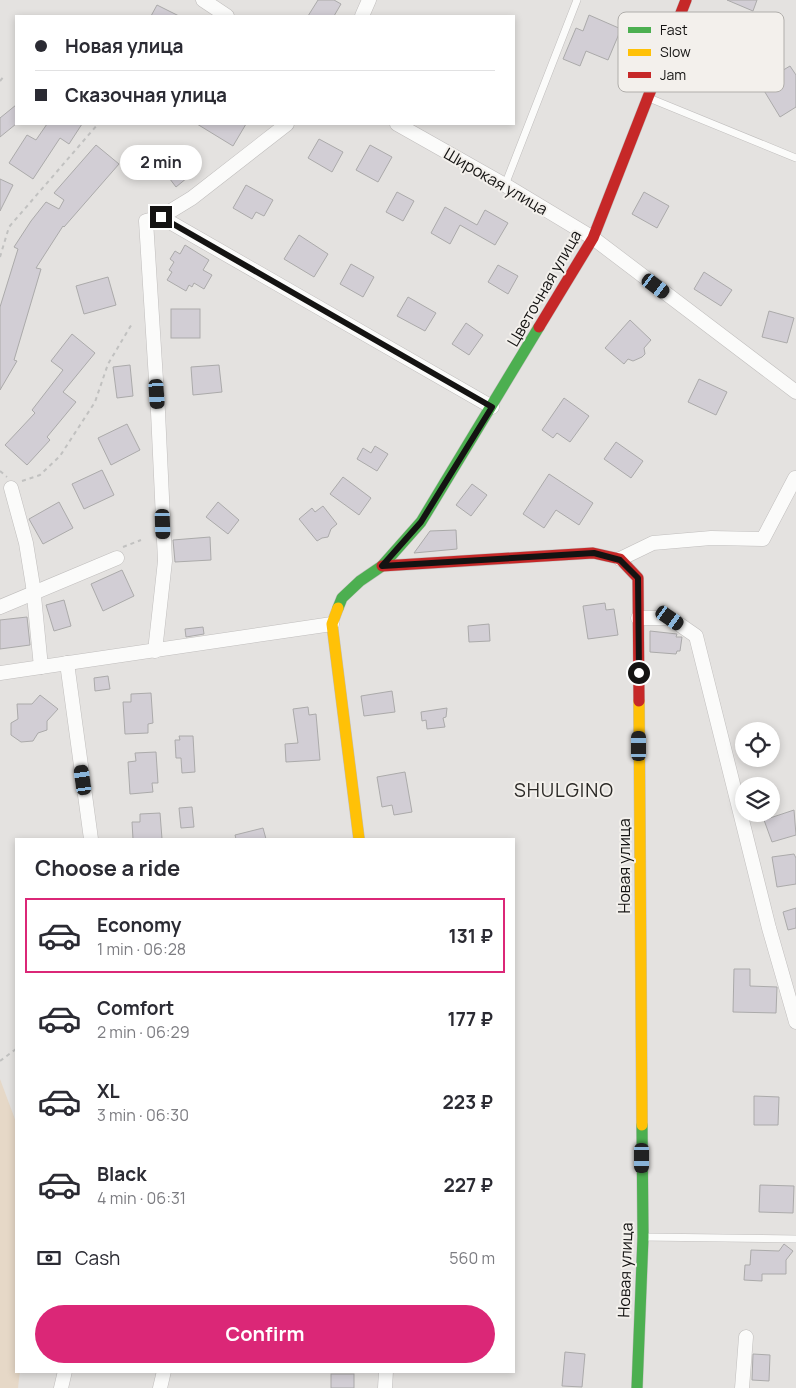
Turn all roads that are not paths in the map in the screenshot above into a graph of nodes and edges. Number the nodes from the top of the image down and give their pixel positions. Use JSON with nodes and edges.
{"nodes":[{"id":1,"x":369,"y":0,"type":"edge"},
{"id":2,"x":577,"y":0,"type":"edge"},
{"id":3,"x":686,"y":0,"type":"edge"},
{"id":4,"x":209,"y":2,"type":"edge"},
{"id":5,"x":681,"y":12,"type":"edge"},
{"id":6,"x":227,"y":15,"type":"edge"},
{"id":7,"x":362,"y":15,"type":"edge"},
{"id":8,"x":651,"y":92,"type":"edge"},
{"id":9,"x":649,"y":98,"type":"junction"},
{"id":10,"x":286,"y":125,"type":"edge"},
{"id":11,"x":399,"y":125,"type":"edge"},
{"id":12,"x":796,"y":158,"type":"edge"},
{"id":13,"x":505,"y":185,"type":"junction"},
{"id":14,"x":161,"y":217,"type":"junction"},
{"id":15,"x":593,"y":238,"type":"junction"},
{"id":16,"x":796,"y":392,"type":"edge"},
{"id":17,"x":492,"y":407,"type":"junction"},
{"id":18,"x":795,"y":478,"type":"dead end"},
{"id":19,"x":14,"y":485,"type":"road end"},
{"id":20,"x":120,"y":553,"type":"road end"},
{"id":21,"x":620,"y":560,"type":"junction"},
{"id":22,"x":382,"y":566,"type":"junction"},
{"id":23,"x":34,"y":592,"type":"junction"},
{"id":24,"x":0,"y":607,"type":"edge"},
{"id":25,"x":638,"y":618,"type":"junction"},
{"id":26,"x":332,"y":624,"type":"junction"},
{"id":27,"x":155,"y":651,"type":"junction"},
{"id":28,"x":66,"y":663,"type":"junction"},
{"id":29,"x":41,"y":667,"type":"junction"},
{"id":30,"x":0,"y":673,"type":"edge"},
{"id":31,"x":91,"y":838,"type":"edge"},
{"id":32,"x":358,"y":838,"type":"edge"},
{"id":33,"x":796,"y":1022,"type":"edge"},
{"id":34,"x":643,"y":1237,"type":"junction"},
{"id":35,"x":796,"y":1239,"type":"edge"},
{"id":36,"x":746,"y":1337,"type":"dead end"},
{"id":37,"x":65,"y":1373,"type":"edge"},
{"id":38,"x":164,"y":1373,"type":"edge"},
{"id":39,"x":386,"y":1373,"type":"edge"},
{"id":40,"x":61,"y":1388,"type":"edge"},
{"id":41,"x":160,"y":1388,"type":"edge"},
{"id":42,"x":385,"y":1388,"type":"edge"},
{"id":43,"x":637,"y":1388,"type":"edge"},
{"id":44,"x":742,"y":1388,"type":"edge"}],
"edges":[{"from":1,"to":7,"type":"street"},
{"from":2,"to":13,"type":"lane"},
{"from":3,"to":5,"type":"street","name":"Цветочная улица"},
{"from":4,"to":6,"type":"street"},
{"from":8,"to":9,"type":"street","name":"Цветочная улица"},
{"from":9,"to":12,"type":"lane"},
{"from":9,"to":15,"type":"street","name":"Цветочная улица"},
{"from":10,"to":14,"type":"street"},
{"from":11,"to":13,"type":"street","name":"Широкая улица"},
{"from":13,"to":15,"type":"street","name":"Широкая улица"},
{"from":14,"to":17,"type":"street"},
{"from":14,"to":27,"type":"street"},
{"from":15,"to":16,"type":"street","name":"Широкая улица"},
{"from":15,"to":17,"type":"street","name":"Цветочная улица"},
{"from":17,"to":22,"type":"street","name":"Цветочная улица"},
{"from":18,"to":21,"type":"street"},
{"from":19,"to":23,"type":"street"},
{"from":20,"to":23,"type":"street"},
{"from":21,"to":22,"type":"street","name":"Новая улица"},
{"from":21,"to":25,"type":"street","name":"Новая улица"},
{"from":22,"to":26,"type":"street","name":"Цветочная улица"},
{"from":23,"to":24,"type":"street"},
{"from":23,"to":29,"type":"street"},
{"from":25,"to":33,"type":"street"},
{"from":25,"to":34,"type":"street","name":"Новая улица"},
{"from":26,"to":27,"type":"street"},
{"from":26,"to":32,"type":"street"},
{"from":27,"to":28,"type":"street"},
{"from":28,"to":29,"type":"street"},
{"from":28,"to":31,"type":"street"},
{"from":29,"to":30,"type":"street"},
{"from":34,"to":35,"type":"lane"},
{"from":34,"to":43,"type":"street","name":"Новая улица"},
{"from":36,"to":44,"type":"street"},
{"from":37,"to":40,"type":"street"},
{"from":38,"to":41,"type":"street"},
{"from":39,"to":42,"type":"street"}]}
